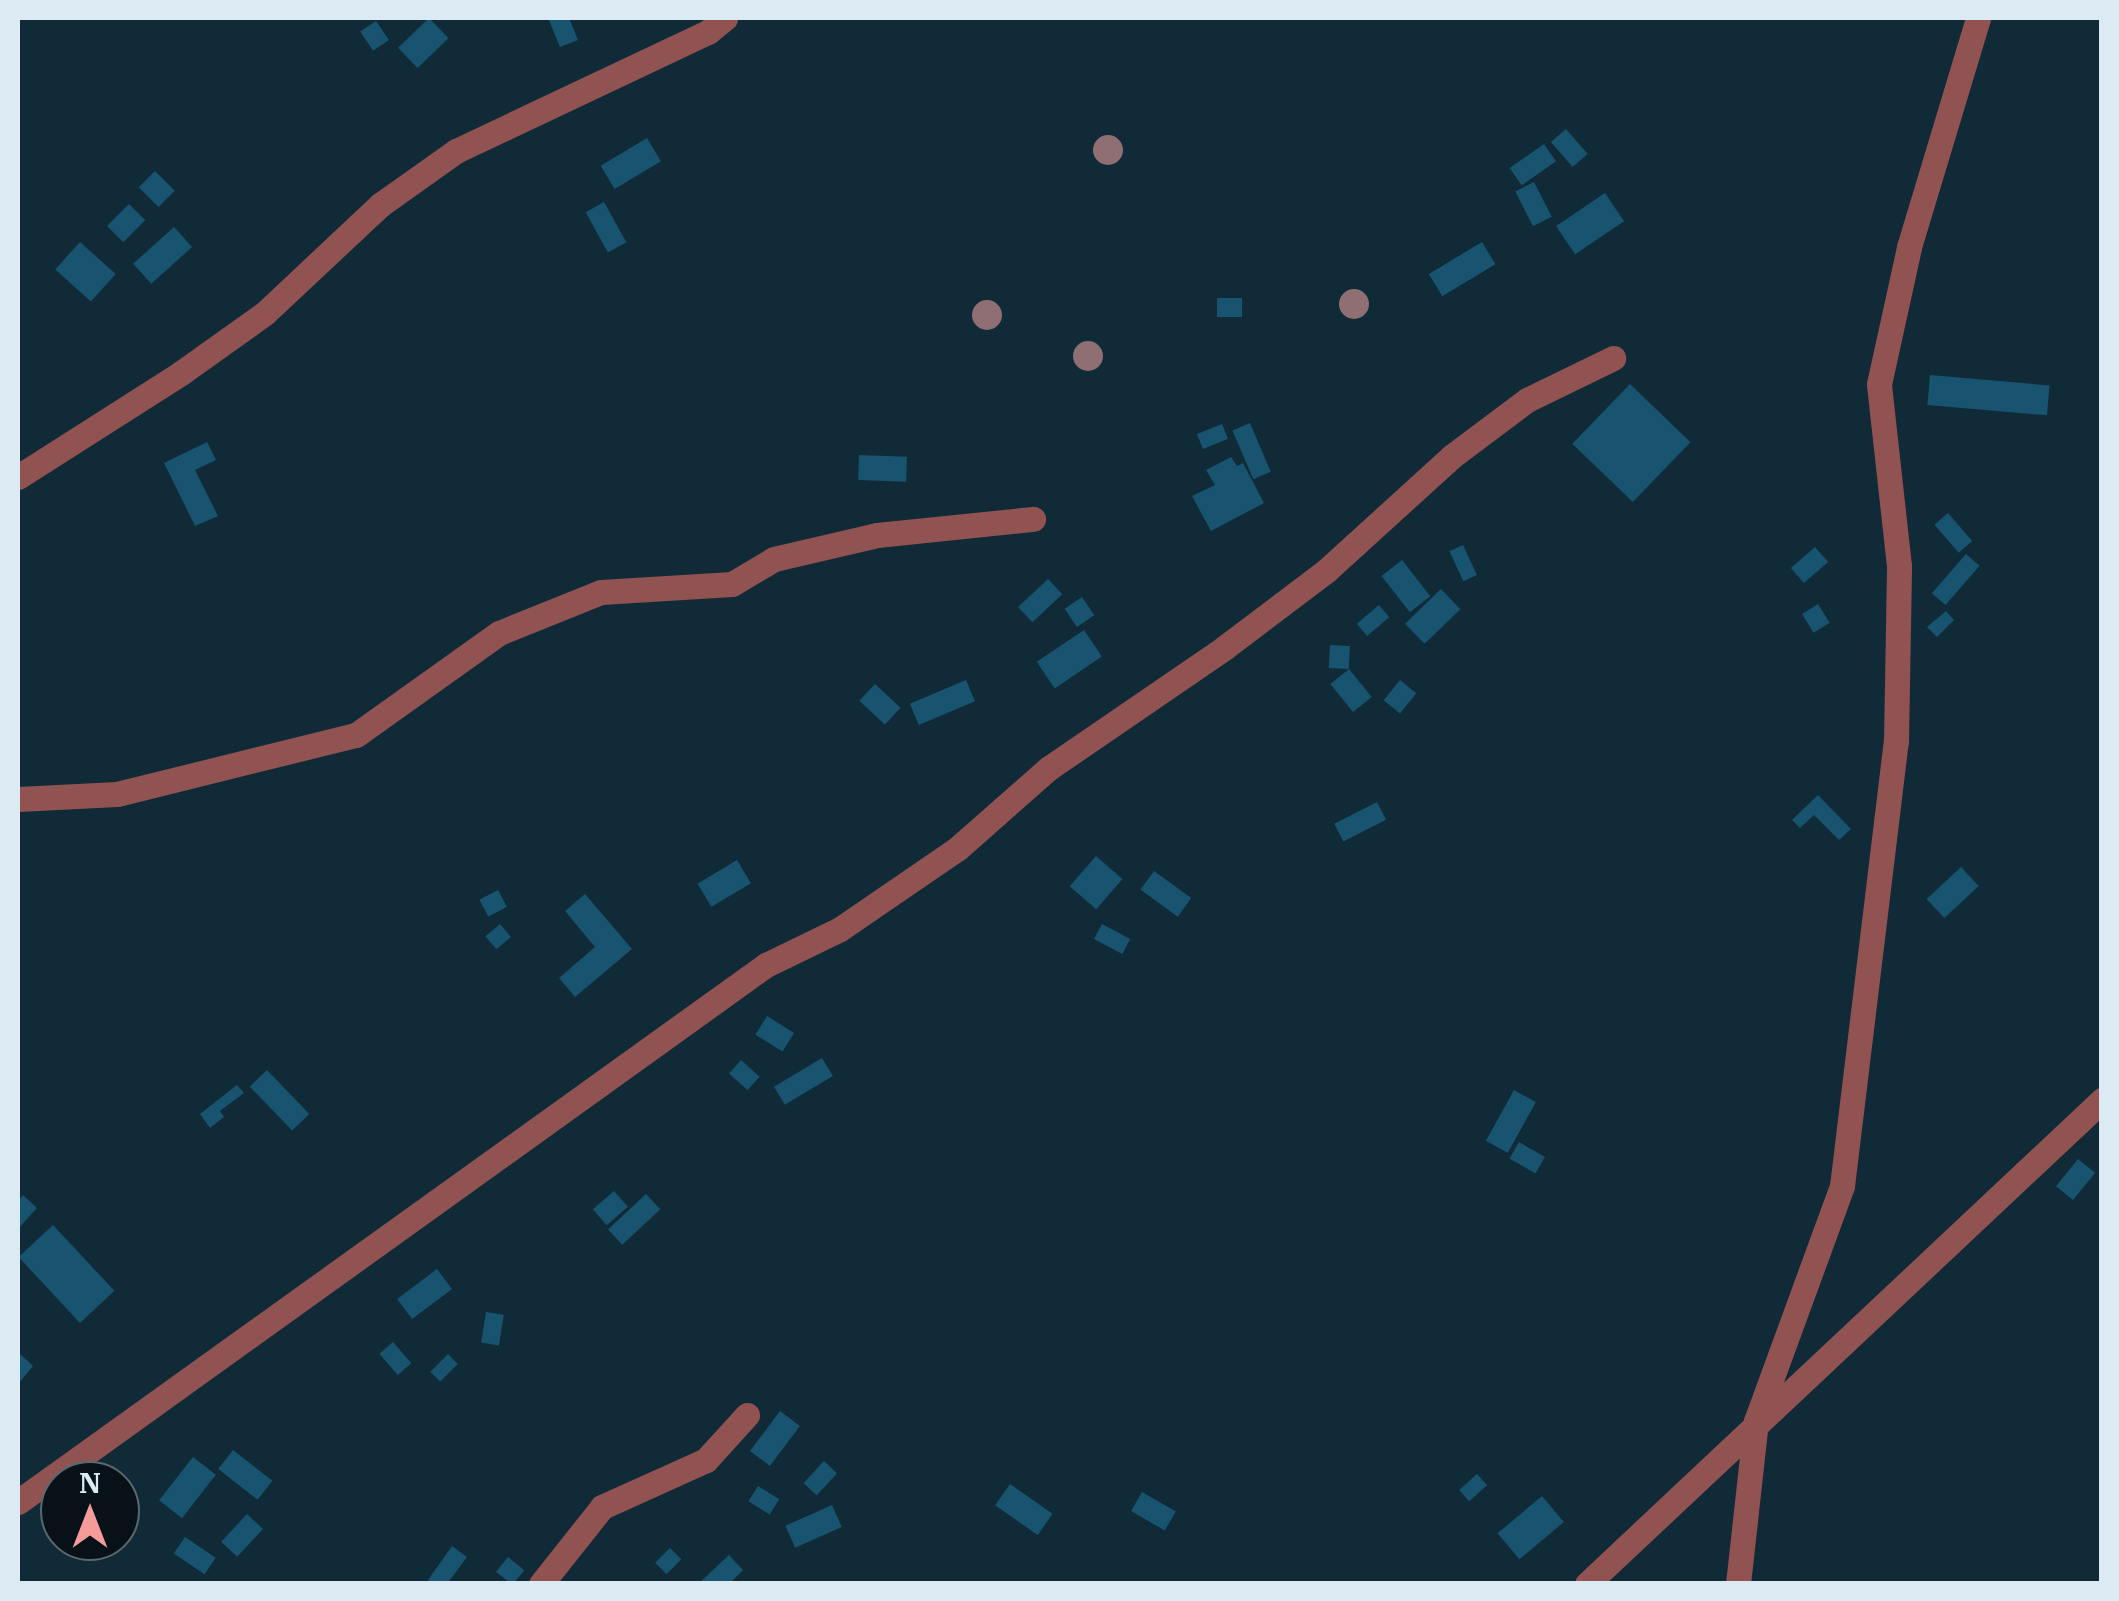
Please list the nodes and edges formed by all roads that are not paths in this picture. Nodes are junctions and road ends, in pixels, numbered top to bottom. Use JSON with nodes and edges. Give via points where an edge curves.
{"nodes":[{"id":1,"x":725,"y":18,"type":"edge"},
{"id":2,"x":1978,"y":18,"type":"edge"},
{"id":3,"x":1613,"y":358,"type":"dead end"},
{"id":4,"x":18,"y":477,"type":"edge"},
{"id":5,"x":1032,"y":518,"type":"dead end"},
{"id":6,"x":18,"y":798,"type":"edge"},
{"id":7,"x":2102,"y":1100,"type":"edge"},
{"id":8,"x":747,"y":1415,"type":"dead end"},
{"id":9,"x":1756,"y":1421,"type":"junction"},
{"id":10,"x":18,"y":1502,"type":"edge"},
{"id":11,"x":541,"y":1584,"type":"edge"},
{"id":12,"x":1587,"y":1584,"type":"edge"},
{"id":13,"x":1738,"y":1584,"type":"edge"}],
"edges":[{"from":1,"to":4,"type":"street","via":[[708,32],[456,151],[380,205],[266,313]]},
{"from":2,"to":9,"type":"street","via":[[1908,247],[1879,384],[1899,566],[1896,741],[1842,1186]]},
{"from":3,"to":10,"type":"street","via":[[1496,422],[1327,570],[1049,768],[957,849],[840,929],[766,965]]},
{"from":5,"to":6,"type":"street","via":[[876,535],[774,559],[732,584],[602,592],[499,633],[356,736],[117,794]]},
{"from":7,"to":9,"type":"street"},
{"from":8,"to":11,"type":"street","via":[[706,1460],[602,1507]]},
{"from":9,"to":12,"type":"street"},
{"from":9,"to":13,"type":"street"}]}
